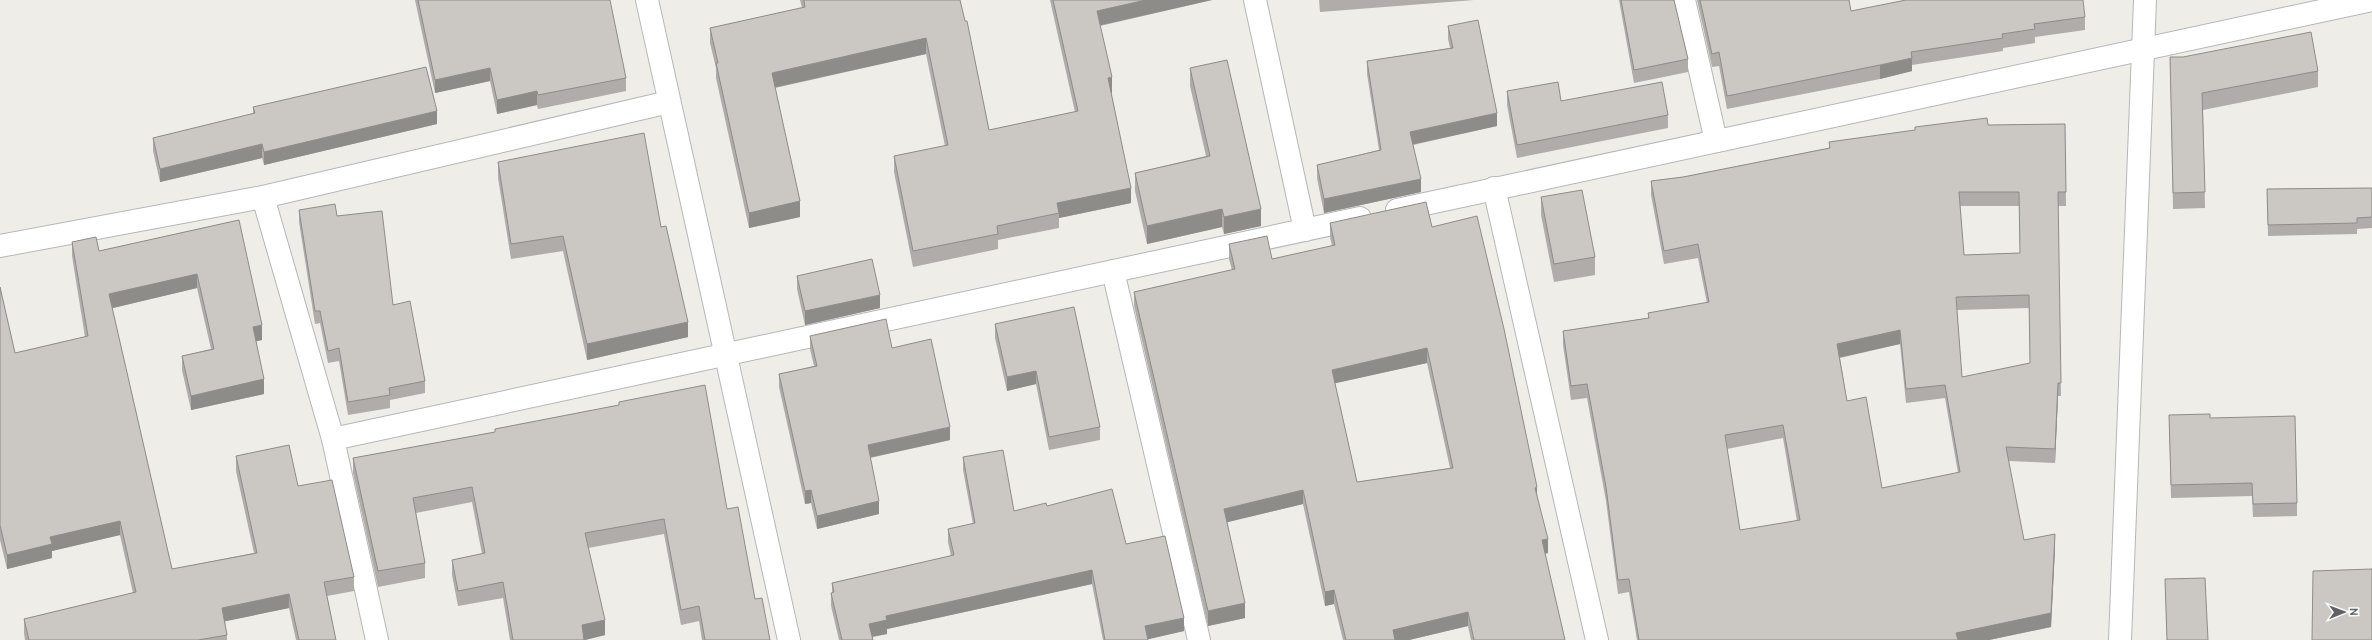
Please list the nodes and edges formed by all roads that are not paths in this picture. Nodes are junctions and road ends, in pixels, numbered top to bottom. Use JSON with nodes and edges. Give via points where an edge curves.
{"nodes":[{"id":1,"x":647,"y":0,"type":"edge"},
{"id":2,"x":1255,"y":0,"type":"edge"},
{"id":3,"x":1684,"y":0,"type":"edge"},
{"id":4,"x":2145,"y":0,"type":"edge"},
{"id":5,"x":2372,"y":0,"type":"edge"},
{"id":6,"x":2144,"y":49,"type":"junction"},
{"id":7,"x":668,"y":102,"type":"junction"},
{"id":8,"x":1716,"y":142,"type":"junction"},
{"id":9,"x":1494,"y":188,"type":"junction"},
{"id":10,"x":263,"y":197,"type":"junction"},
{"id":11,"x":1306,"y":230,"type":"junction"},
{"id":12,"x":0,"y":246,"type":"edge"},
{"id":13,"x":1113,"y":271,"type":"junction"},
{"id":14,"x":725,"y":354,"type":"junction"},
{"id":15,"x":333,"y":439,"type":"junction"},
{"id":16,"x":377,"y":640,"type":"edge"},
{"id":17,"x":789,"y":640,"type":"edge"},
{"id":18,"x":1199,"y":640,"type":"edge"},
{"id":19,"x":1597,"y":640,"type":"edge"},
{"id":20,"x":2120,"y":640,"type":"edge"}],
"edges":[{"from":1,"to":7,"type":"street"},
{"from":2,"to":11,"type":"street"},
{"from":3,"to":8,"type":"street"},
{"from":4,"to":6,"type":"street"},
{"from":5,"to":6,"type":"street"},
{"from":6,"to":8,"type":"street"},
{"from":6,"to":20,"type":"street"},
{"from":7,"to":10,"type":"street"},
{"from":7,"to":14,"type":"street"},
{"from":8,"to":9,"type":"street"},
{"from":9,"to":11,"type":"street"},
{"from":9,"to":19,"type":"street"},
{"from":10,"to":12,"type":"street"},
{"from":10,"to":15,"type":"street"},
{"from":11,"to":13,"type":"street"},
{"from":13,"to":14,"type":"street"},
{"from":13,"to":18,"type":"street"},
{"from":14,"to":15,"type":"street"},
{"from":14,"to":17,"type":"street"},
{"from":15,"to":16,"type":"street"}]}
